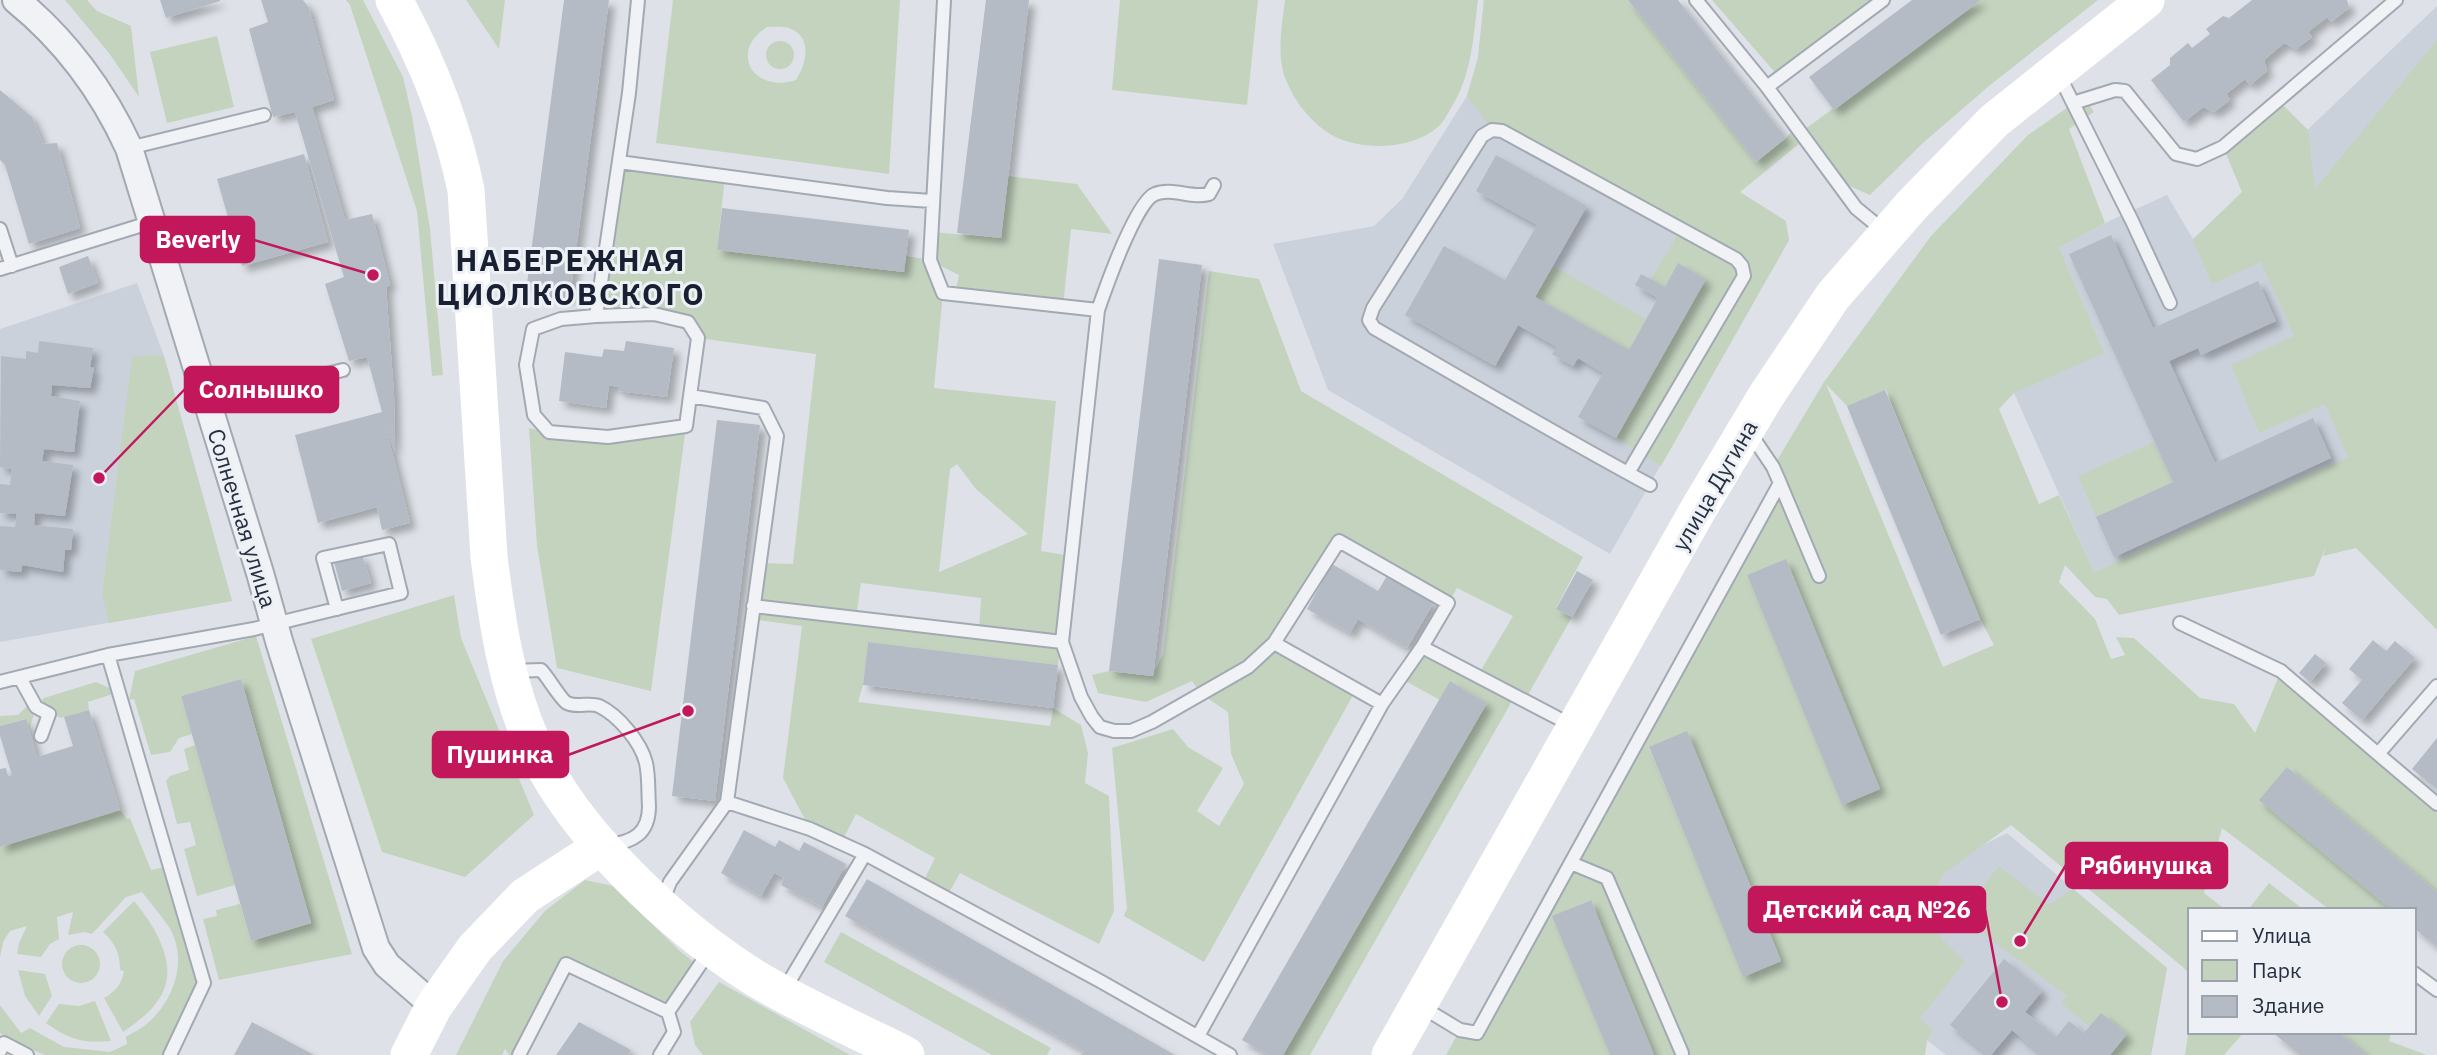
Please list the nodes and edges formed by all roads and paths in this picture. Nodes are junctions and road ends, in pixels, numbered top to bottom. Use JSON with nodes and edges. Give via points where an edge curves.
{"nodes":[{"id":1,"x":16,"y":0,"type":"edge"},
{"id":2,"x":394,"y":0,"type":"edge"},
{"id":3,"x":638,"y":0,"type":"edge"},
{"id":4,"x":944,"y":0,"type":"edge"},
{"id":5,"x":1696,"y":0,"type":"edge"},
{"id":6,"x":1883,"y":0,"type":"edge"},
{"id":7,"x":2146,"y":0,"type":"edge"},
{"id":8,"x":2396,"y":0,"type":"edge"},
{"id":9,"x":2056,"y":70,"type":"junction"},
{"id":10,"x":1767,"y":87,"type":"junction"},
{"id":11,"x":2073,"y":103,"type":"junction"},
{"id":12,"x":264,"y":115,"type":"dead end"},
{"id":13,"x":129,"y":148,"type":"junction"},
{"id":14,"x":619,"y":162,"type":"junction"},
{"id":15,"x":1214,"y":185,"type":"dead end"},
{"id":16,"x":932,"y":201,"type":"junction"},
{"id":17,"x":153,"y":222,"type":"junction"},
{"id":18,"x":0,"y":229,"type":"edge"},
{"id":19,"x":1887,"y":234,"type":"junction"},
{"id":20,"x":6,"y":268,"type":"edge"},
{"id":21,"x":2170,"y":303,"type":"dead end"},
{"id":22,"x":1098,"y":310,"type":"junction"},
{"id":23,"x":596,"y":316,"type":"junction"},
{"id":24,"x":343,"y":370,"type":"dead end"},
{"id":25,"x":690,"y":396,"type":"junction"},
{"id":26,"x":209,"y":403,"type":"junction"},
{"id":27,"x":1747,"y":428,"type":"junction"},
{"id":28,"x":1628,"y":473,"type":"junction"},
{"id":29,"x":1780,"y":483,"type":"junction"},
{"id":30,"x":1650,"y":485,"type":"dead end"},
{"id":31,"x":1819,"y":576,"type":"dead end"},
{"id":32,"x":753,"y":606,"type":"junction"},
{"id":33,"x":337,"y":609,"type":"junction"},
{"id":34,"x":2180,"y":623,"type":"dead end"},
{"id":35,"x":274,"y":624,"type":"junction"},
{"id":36,"x":1062,"y":642,"type":"junction"},
{"id":37,"x":1274,"y":643,"type":"junction"},
{"id":38,"x":1422,"y":647,"type":"junction"},
{"id":39,"x":108,"y":655,"type":"junction"},
{"id":40,"x":508,"y":671,"type":"junction"},
{"id":41,"x":20,"y":678,"type":"junction"},
{"id":42,"x":0,"y":682,"type":"edge"},
{"id":43,"x":2437,"y":686,"type":"edge"},
{"id":44,"x":1382,"y":704,"type":"junction"},
{"id":45,"x":1576,"y":729,"type":"junction"},
{"id":46,"x":41,"y":736,"type":"dead end"},
{"id":47,"x":2378,"y":754,"type":"junction"},
{"id":48,"x":727,"y":802,"type":"junction"},
{"id":49,"x":2437,"y":804,"type":"edge"},
{"id":50,"x":602,"y":846,"type":"junction"},
{"id":51,"x":865,"y":854,"type":"junction"},
{"id":52,"x":1571,"y":863,"type":"junction"},
{"id":53,"x":660,"y":907,"type":"junction"},
{"id":54,"x":712,"y":947,"type":"junction"},
{"id":55,"x":2416,"y":974,"type":"edge"},
{"id":56,"x":2437,"y":990,"type":"edge"},
{"id":57,"x":782,"y":993,"type":"junction"},
{"id":58,"x":1419,"y":1004,"type":"junction"},
{"id":59,"x":434,"y":1006,"type":"junction"},
{"id":60,"x":668,"y":1012,"type":"junction"},
{"id":61,"x":1198,"y":1035,"type":"junction"},
{"id":62,"x":1,"y":1045,"type":"edge"},
{"id":63,"x":1682,"y":1053,"type":"dead end"},
{"id":64,"x":27,"y":1055,"type":"edge"},
{"id":65,"x":170,"y":1055,"type":"edge"},
{"id":66,"x":410,"y":1055,"type":"edge"},
{"id":67,"x":519,"y":1055,"type":"edge"},
{"id":68,"x":660,"y":1055,"type":"edge"},
{"id":69,"x":906,"y":1055,"type":"edge"},
{"id":70,"x":1230,"y":1055,"type":"edge"},
{"id":71,"x":1390,"y":1055,"type":"edge"}],
"edges":[{"from":1,"to":13,"type":"street","name":"Солнечная улица","via":[[83,69]]},
{"from":2,"to":40,"type":"main road","via":[[440,98],[466,190],[489,557]]},
{"from":3,"to":14,"type":"lane"},
{"from":4,"to":16,"type":"lane"},
{"from":5,"to":10,"type":"lane"},
{"from":6,"to":10,"type":"lane"},
{"from":7,"to":9,"type":"main road","name":"улица Дугина"},
{"from":8,"to":11,"type":"lane","via":[[2223,147],[2197,159],[2176,154],[2125,91]]},
{"from":9,"to":11,"type":"lane"},
{"from":9,"to":19,"type":"main road","name":"улица Дугина","via":[[1994,121]]},
{"from":10,"to":19,"type":"lane","via":[[1856,208]]},
{"from":11,"to":21,"type":"lane"},
{"from":12,"to":13,"type":"lane"},
{"from":13,"to":17,"type":"street","name":"Солнечная улица"},
{"from":14,"to":16,"type":"lane"},
{"from":14,"to":23,"type":"lane"},
{"from":15,"to":22,"type":"lane","via":[[1209,194],[1199,197],[1162,192],[1144,202]]},
{"from":16,"to":22,"type":"lane","via":[[930,260],[943,293]]},
{"from":17,"to":20,"type":"lane"},
{"from":17,"to":26,"type":"street","name":"Солнечная улица"},
{"from":18,"to":20,"type":"lane"},
{"from":19,"to":27,"type":"main road","name":"улица Дугина","via":[[1833,296]]},
{"from":22,"to":36,"type":"lane"},
{"from":23,"to":25,"type":"lane","via":[[654,314],[688,322],[698,338]]},
{"from":23,"to":25,"type":"lane","via":[[561,319],[533,329],[526,365],[534,415],[549,432],[608,437],[686,426]]},
{"from":24,"to":26,"type":"lane"},
{"from":25,"to":32,"type":"lane","via":[[764,408],[777,436]]},
{"from":26,"to":35,"type":"street","name":"Солнечная улица"},
{"from":27,"to":29,"type":"lane"},
{"from":27,"to":45,"type":"main road","name":"улица Дугина"},
{"from":28,"to":28,"type":"lane","via":[[1374,328],[1369,320],[1482,136],[1492,130],[1502,131],[1735,258],[1742,266],[1744,276]]},
{"from":28,"to":30,"type":"lane"},
{"from":29,"to":31,"type":"lane"},
{"from":29,"to":52,"type":"lane"},
{"from":32,"to":36,"type":"lane"},
{"from":32,"to":48,"type":"lane"},
{"from":33,"to":33,"type":"lane","via":[[401,593],[389,544],[323,558]]},
{"from":33,"to":35,"type":"lane"},
{"from":34,"to":47,"type":"lane","via":[[2281,671]]},
{"from":35,"to":39,"type":"lane"},
{"from":35,"to":59,"type":"street","name":"Солнечная улица","via":[[376,948],[387,965]]},
{"from":36,"to":37,"type":"lane","via":[[1091,717],[1100,727],[1114,731],[1131,731],[1152,722],[1248,667]]},
{"from":37,"to":38,"type":"lane","via":[[1339,541],[1448,603]]},
{"from":37,"to":44,"type":"lane"},
{"from":38,"to":44,"type":"lane"},
{"from":38,"to":45,"type":"lane"},
{"from":39,"to":41,"type":"lane"},
{"from":39,"to":65,"type":"lane","via":[[204,983]]},
{"from":40,"to":50,"type":"main road","via":[[531,741],[548,774]]},
{"from":40,"to":50,"type":"lane","via":[[541,670],[565,701],[598,706],[621,723],[639,747],[646,763],[647,821],[629,842]]},
{"from":41,"to":42,"type":"lane"},
{"from":41,"to":46,"type":"lane","via":[[36,706],[49,714]]},
{"from":43,"to":47,"type":"lane"},
{"from":44,"to":61,"type":"lane"},
{"from":45,"to":58,"type":"main road","name":"улица Дугина"},
{"from":47,"to":49,"type":"lane"},
{"from":48,"to":51,"type":"lane","via":[[810,829]]},
{"from":48,"to":53,"type":"lane","via":[[670,882]]},
{"from":50,"to":53,"type":"main road"},
{"from":50,"to":59,"type":"main road","via":[[524,896],[475,948]]},
{"from":51,"to":57,"type":"lane"},
{"from":51,"to":61,"type":"lane"},
{"from":52,"to":58,"type":"lane","via":[[1477,1033],[1460,1030]]},
{"from":52,"to":63,"type":"lane","via":[[1607,878]]},
{"from":53,"to":54,"type":"main road"},
{"from":54,"to":57,"type":"main road"},
{"from":54,"to":60,"type":"lane"},
{"from":55,"to":56,"type":"lane"},
{"from":57,"to":69,"type":"main road"},
{"from":58,"to":71,"type":"main road","name":"улица Дугина"},
{"from":59,"to":66,"type":"main road"},
{"from":60,"to":67,"type":"lane","via":[[566,964]]},
{"from":60,"to":68,"type":"lane","via":[[674,1032]]},
{"from":61,"to":70,"type":"lane"},
{"from":62,"to":64,"type":"lane"}]}
